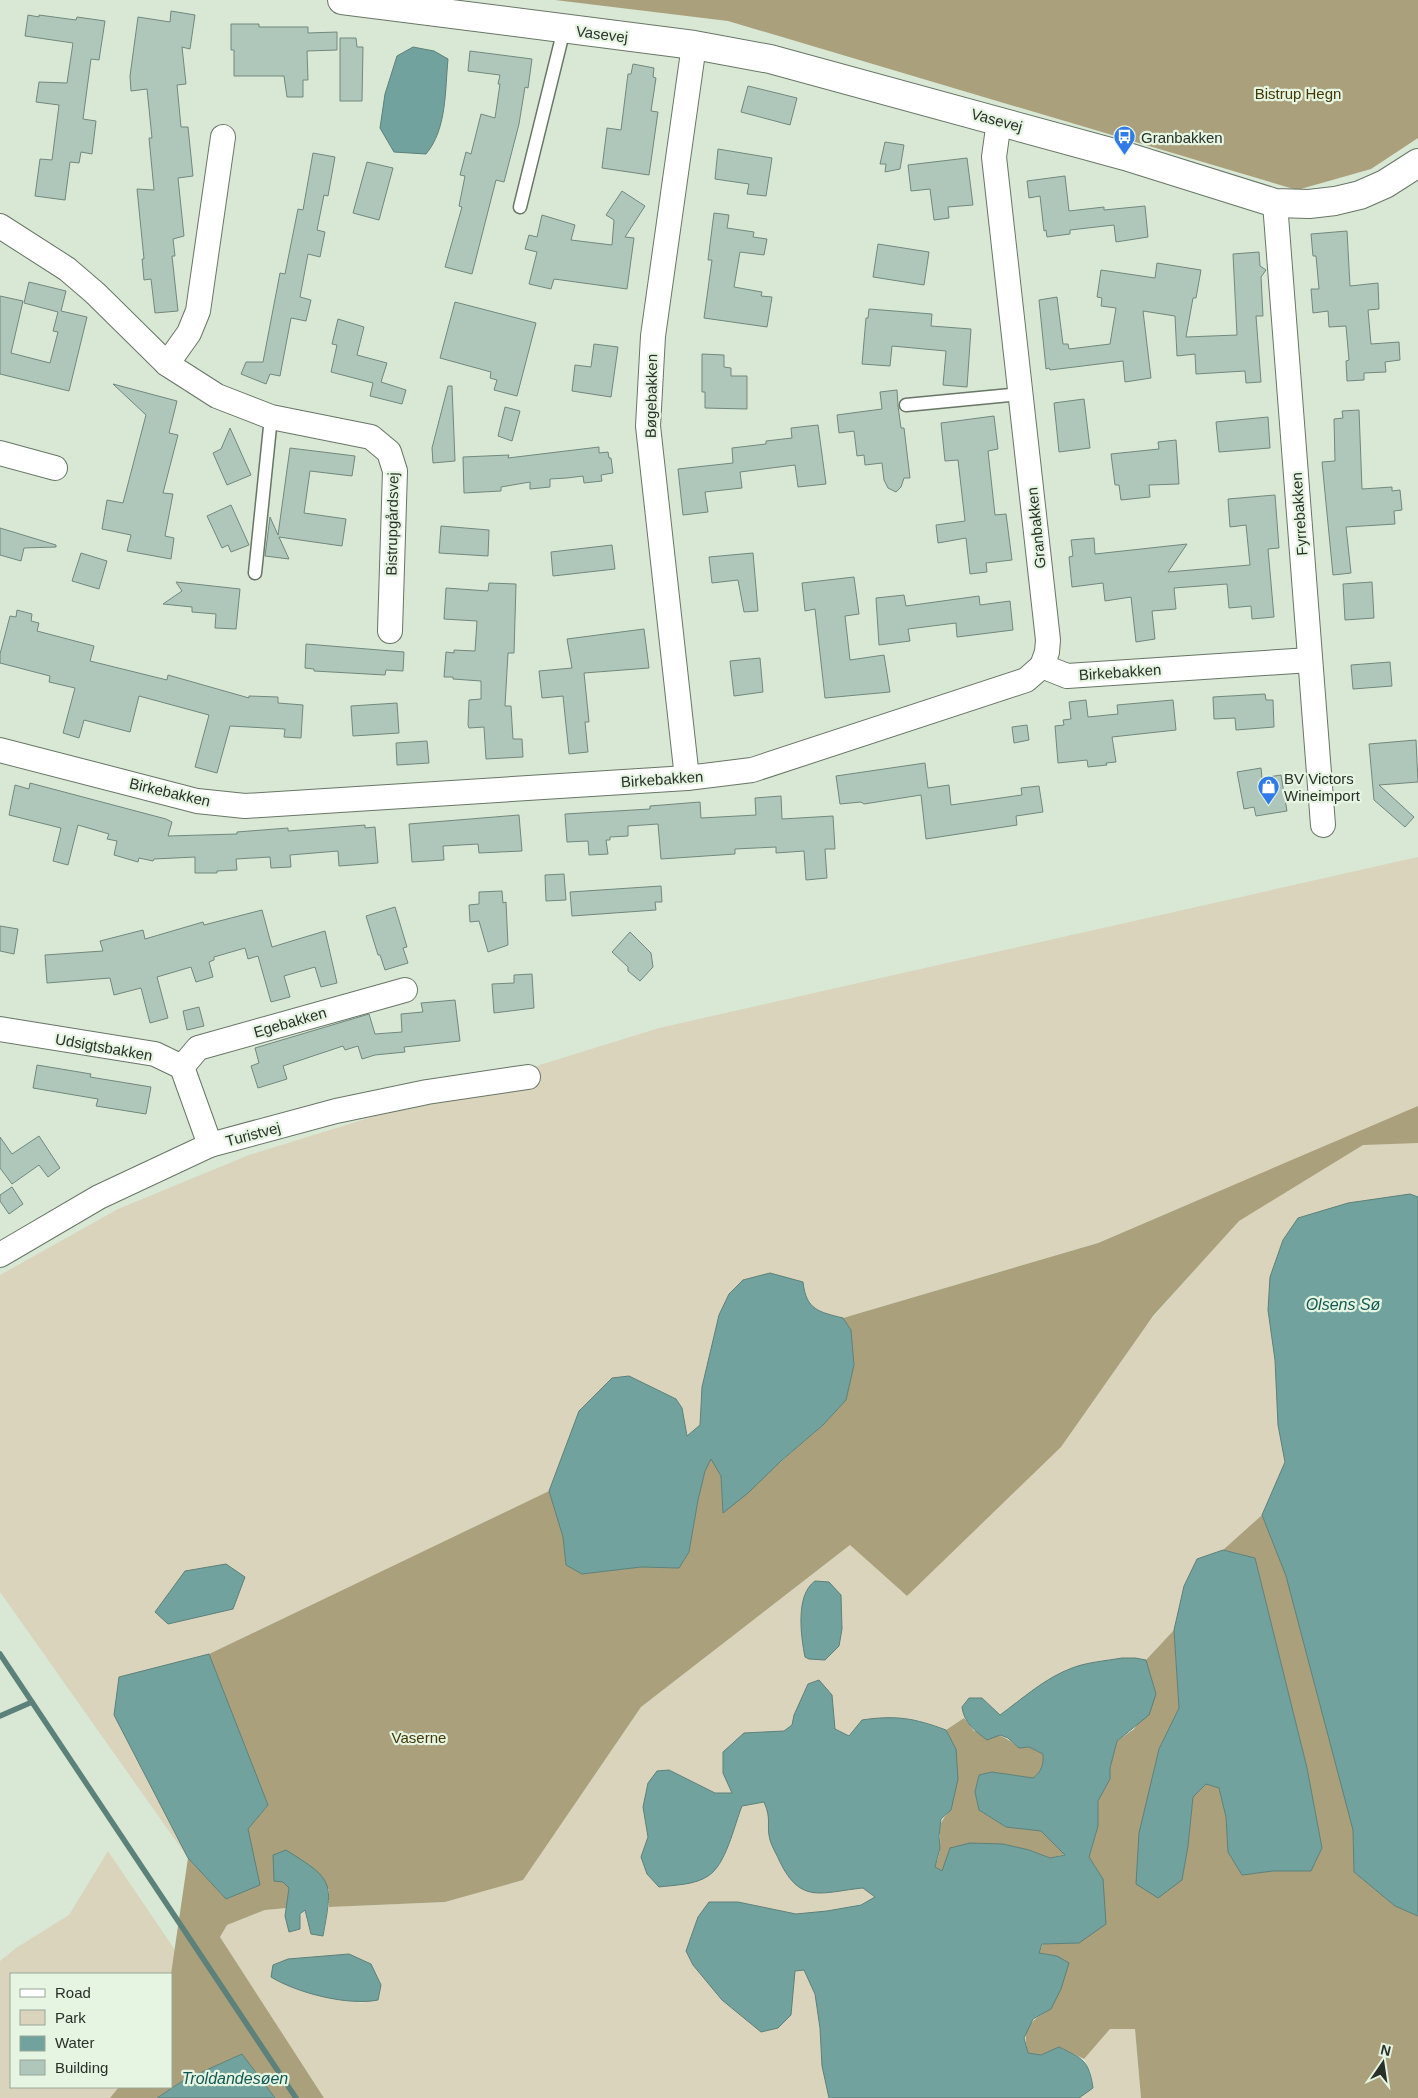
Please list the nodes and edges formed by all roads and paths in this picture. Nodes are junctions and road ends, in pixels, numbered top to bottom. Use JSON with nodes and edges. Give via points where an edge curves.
{"nodes":[{"id":1,"x":342,"y":0,"type":"edge"},
{"id":2,"x":564,"y":29,"type":"junction"},
{"id":3,"x":694,"y":45,"type":"junction"},
{"id":4,"x":1000,"y":121,"type":"junction"},
{"id":5,"x":223,"y":137,"type":"dead end"},
{"id":6,"x":1418,"y":163,"type":"edge"},
{"id":7,"x":1276,"y":203,"type":"junction"},
{"id":8,"x":520,"y":207,"type":"dead end"},
{"id":9,"x":0,"y":226,"type":"edge"},
{"id":10,"x":167,"y":364,"type":"junction"},
{"id":11,"x":1020,"y":394,"type":"junction"},
{"id":12,"x":906,"y":405,"type":"dead end"},
{"id":13,"x":271,"y":417,"type":"junction"},
{"id":14,"x":0,"y":453,"type":"edge"},
{"id":15,"x":55,"y":468,"type":"dead end"},
{"id":16,"x":254,"y":573,"type":"dead end"},
{"id":17,"x":390,"y":631,"type":"dead end"},
{"id":18,"x":1310,"y":660,"type":"junction"},
{"id":19,"x":1042,"y":666,"type":"junction"},
{"id":20,"x":0,"y":750,"type":"edge"},
{"id":21,"x":688,"y":778,"type":"junction"},
{"id":22,"x":1323,"y":825,"type":"dead end"},
{"id":23,"x":405,"y":990,"type":"dead end"},
{"id":24,"x":0,"y":1029,"type":"edge"},
{"id":25,"x":182,"y":1067,"type":"junction"},
{"id":26,"x":528,"y":1077,"type":"dead end"},
{"id":27,"x":210,"y":1145,"type":"junction"},
{"id":28,"x":0,"y":1255,"type":"edge"}],
"edges":[{"from":1,"to":2,"type":"street","name":"Vasevej"},
{"from":2,"to":3,"type":"street","name":"Vasevej"},
{"from":2,"to":8,"type":"lane","name":"Vasevej"},
{"from":3,"to":4,"type":"street","name":"Vasevej","via":[[770,59]]},
{"from":3,"to":21,"type":"street","name":"Bøgebakken","via":[[653,336],[648,426]]},
{"from":4,"to":7,"type":"street","name":"Vasevej"},
{"from":4,"to":11,"type":"street","name":"Granbakken","via":[[994,157]]},
{"from":5,"to":10,"type":"street","via":[[198,311],[189,332]]},
{"from":6,"to":7,"type":"street","name":"Vasevej","via":[[1360,195],[1309,204]]},
{"from":7,"to":18,"type":"street","name":"Fyrrebakken"},
{"from":9,"to":10,"type":"street","name":"Bistrupgårdsvej","via":[[74,275]]},
{"from":10,"to":13,"type":"street","name":"Bistrupgårdsvej","via":[[217,396]]},
{"from":11,"to":12,"type":"lane"},
{"from":11,"to":19,"type":"street","name":"Granbakken","via":[[1048,640]]},
{"from":13,"to":16,"type":"lane"},
{"from":13,"to":17,"type":"street","name":"Bistrupgårdsvej","via":[[371,438],[389,452],[395,471]]},
{"from":14,"to":15,"type":"street"},
{"from":18,"to":19,"type":"street","name":"Birkebakken","via":[[1067,676]]},
{"from":18,"to":22,"type":"street","name":"Fyrrebakken"},
{"from":19,"to":21,"type":"street","name":"Birkebakken","via":[[1026,680],[752,770]]},
{"from":20,"to":21,"type":"street","name":"Birkebakken","via":[[197,801],[245,806]]},
{"from":23,"to":25,"type":"street","name":"Egebakken","via":[[198,1048]]},
{"from":24,"to":25,"type":"street","name":"Udsigtsbakken","via":[[155,1054]]},
{"from":25,"to":27,"type":"street"},
{"from":26,"to":27,"type":"street","name":"Turistvej","via":[[428,1092],[336,1111]]},
{"from":27,"to":28,"type":"street","name":"Turistvej","via":[[99,1197]]}]}
